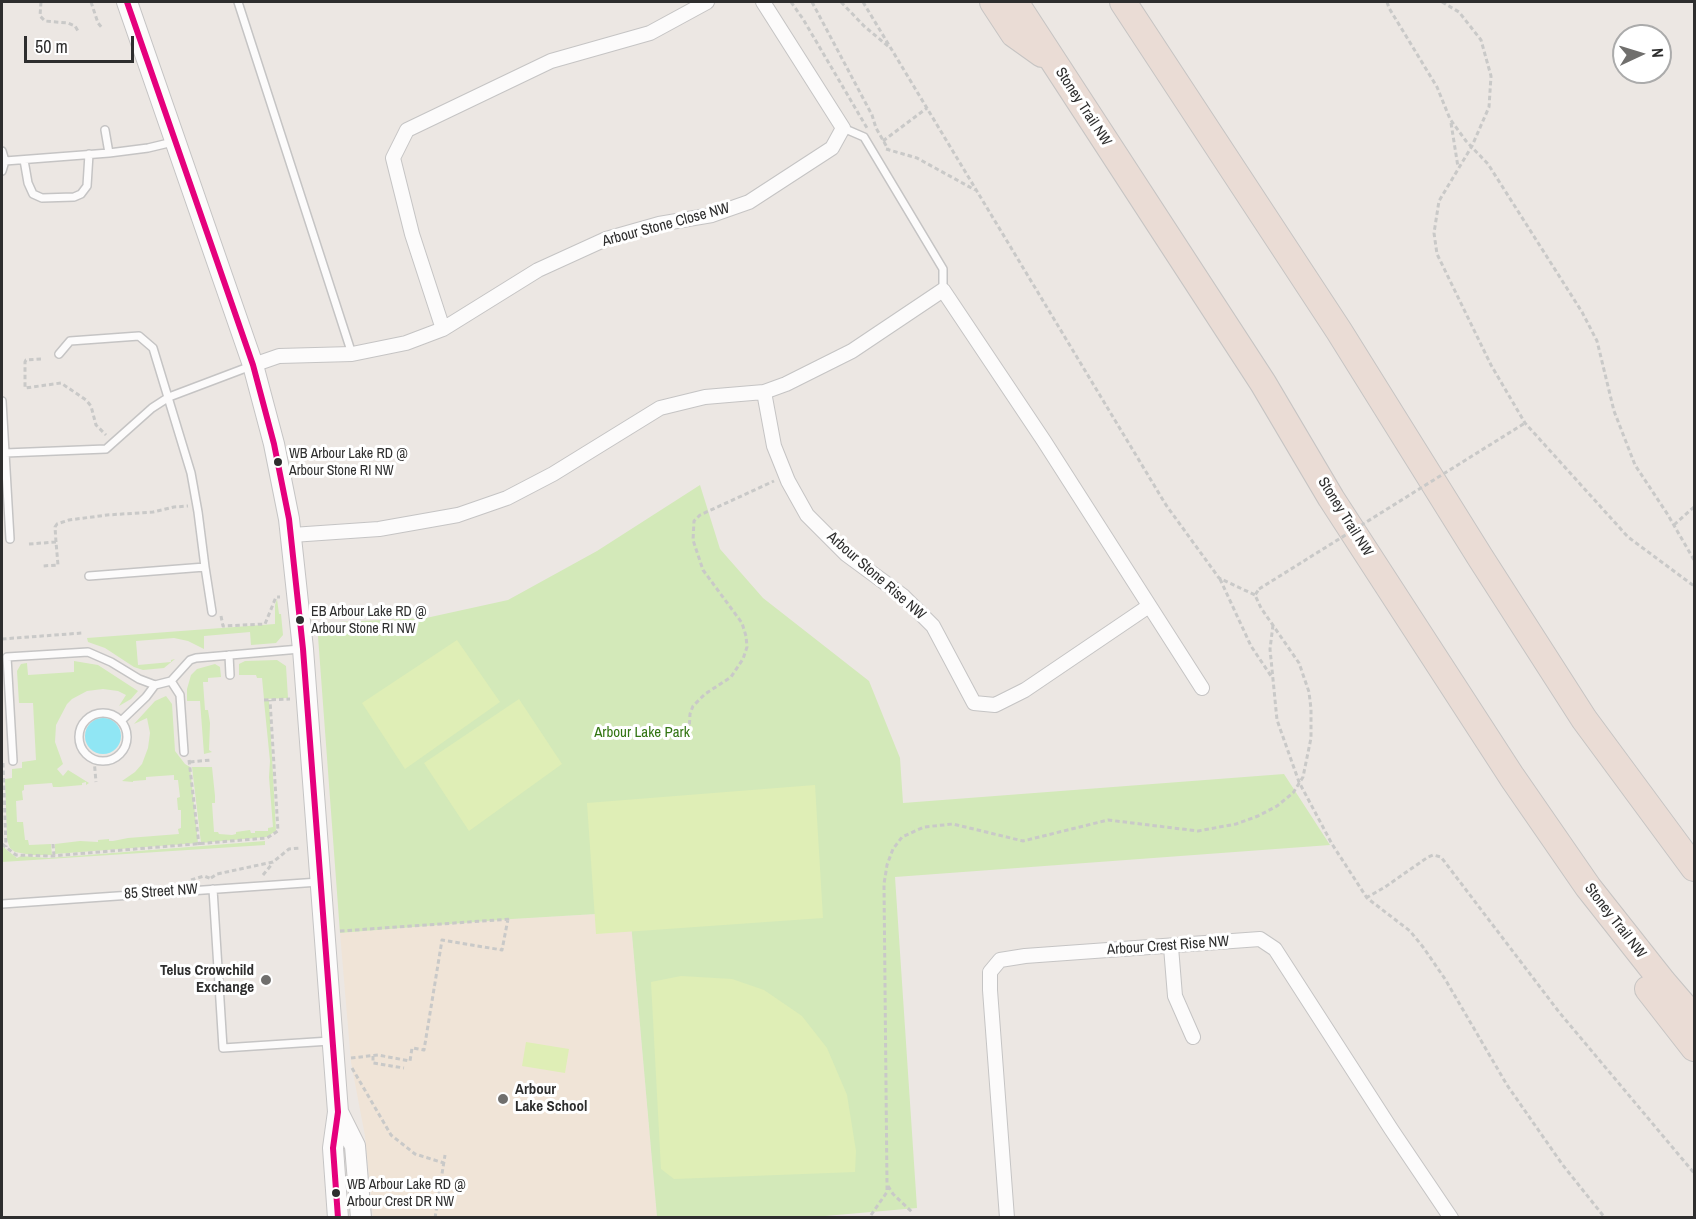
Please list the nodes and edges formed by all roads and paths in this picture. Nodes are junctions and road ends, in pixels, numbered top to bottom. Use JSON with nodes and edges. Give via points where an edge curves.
{"nodes":[{"id":1,"x":41,"y":2,"type":"edge"},
{"id":2,"x":92,"y":2,"type":"edge"},
{"id":3,"x":127,"y":2,"type":"edge"},
{"id":4,"x":238,"y":2,"type":"edge"},
{"id":5,"x":707,"y":2,"type":"edge"},
{"id":6,"x":763,"y":2,"type":"edge"},
{"id":7,"x":791,"y":2,"type":"edge"},
{"id":8,"x":812,"y":2,"type":"edge"},
{"id":9,"x":841,"y":2,"type":"edge"},
{"id":10,"x":863,"y":2,"type":"edge"},
{"id":11,"x":993,"y":2,"type":"edge"},
{"id":12,"x":1015,"y":2,"type":"edge"},
{"id":13,"x":1123,"y":2,"type":"edge"},
{"id":14,"x":1132,"y":2,"type":"edge"},
{"id":15,"x":1385,"y":2,"type":"edge"},
{"id":16,"x":1442,"y":2,"type":"edge"},
{"id":17,"x":103,"y":29,"type":"dead end"},
{"id":18,"x":78,"y":31,"type":"dead end"},
{"id":19,"x":1147,"y":39,"type":"junction"},
{"id":20,"x":892,"y":49,"type":"junction"},
{"id":21,"x":1054,"y":63,"type":"junction"},
{"id":22,"x":927,"y":108,"type":"junction"},
{"id":23,"x":1450,"y":120,"type":"junction"},
{"id":24,"x":843,"y":128,"type":"junction"},
{"id":25,"x":105,"y":130,"type":"dead end"},
{"id":26,"x":884,"y":141,"type":"junction"},
{"id":27,"x":175,"y":142,"type":"junction"},
{"id":28,"x":1472,"y":146,"type":"junction"},
{"id":29,"x":875,"y":147,"type":"junction"},
{"id":30,"x":888,"y":149,"type":"junction"},
{"id":31,"x":2,"y":150,"type":"edge"},
{"id":32,"x":110,"y":153,"type":"junction"},
{"id":33,"x":89,"y":154,"type":"junction"},
{"id":34,"x":24,"y":160,"type":"junction"},
{"id":35,"x":5,"y":161,"type":"junction"},
{"id":36,"x":1459,"y":169,"type":"junction"},
{"id":37,"x":2,"y":171,"type":"edge"},
{"id":38,"x":976,"y":191,"type":"junction"},
{"id":39,"x":943,"y":290,"type":"junction"},
{"id":40,"x":443,"y":329,"type":"junction"},
{"id":41,"x":59,"y":354,"type":"dead end"},
{"id":42,"x":352,"y":354,"type":"junction"},
{"id":43,"x":41,"y":359,"type":"dead end"},
{"id":44,"x":252,"y":365,"type":"junction"},
{"id":45,"x":764,"y":392,"type":"junction"},
{"id":46,"x":169,"y":397,"type":"junction"},
{"id":47,"x":2,"y":401,"type":"edge"},
{"id":48,"x":1525,"y":423,"type":"junction"},
{"id":49,"x":101,"y":428,"type":"dead end"},
{"id":50,"x":5,"y":453,"type":"junction"},
{"id":51,"x":3,"y":463,"type":"edge"},
{"id":52,"x":776,"y":481,"type":"dead end"},
{"id":53,"x":196,"y":505,"type":"junction"},
{"id":54,"x":1695,"y":507,"type":"edge"},
{"id":55,"x":1674,"y":525,"type":"junction"},
{"id":56,"x":292,"y":535,"type":"junction"},
{"id":57,"x":10,"y":539,"type":"dead end"},
{"id":58,"x":56,"y":542,"type":"junction"},
{"id":59,"x":29,"y":544,"type":"dead end"},
{"id":60,"x":1695,"y":560,"type":"edge"},
{"id":61,"x":42,"y":566,"type":"dead end"},
{"id":62,"x":204,"y":567,"type":"junction"},
{"id":63,"x":90,"y":576,"type":"dead end"},
{"id":64,"x":1219,"y":578,"type":"junction"},
{"id":65,"x":1695,"y":586,"type":"edge"},
{"id":66,"x":1255,"y":595,"type":"junction"},
{"id":67,"x":282,"y":597,"type":"dead end"},
{"id":68,"x":1149,"y":606,"type":"junction"},
{"id":69,"x":212,"y":612,"type":"dead end"},
{"id":70,"x":222,"y":617,"type":"dead end"},
{"id":71,"x":1274,"y":625,"type":"junction"},
{"id":72,"x":82,"y":633,"type":"dead end"},
{"id":73,"x":2,"y":639,"type":"edge"},
{"id":74,"x":303,"y":649,"type":"junction"},
{"id":75,"x":229,"y":655,"type":"junction"},
{"id":76,"x":4,"y":657,"type":"edge"},
{"id":77,"x":230,"y":675,"type":"dead end"},
{"id":78,"x":1272,"y":678,"type":"junction"},
{"id":79,"x":171,"y":681,"type":"junction"},
{"id":80,"x":155,"y":685,"type":"junction"},
{"id":81,"x":1202,"y":688,"type":"dead end"},
{"id":82,"x":290,"y":699,"type":"dead end"},
{"id":83,"x":264,"y":700,"type":"dead end"},
{"id":84,"x":270,"y":700,"type":"junction"},
{"id":85,"x":121,"y":721,"type":"junction"},
{"id":86,"x":689,"y":732,"type":"dead end"},
{"id":87,"x":184,"y":753,"type":"dead end"},
{"id":88,"x":3,"y":757,"type":"edge"},
{"id":89,"x":94,"y":759,"type":"junction"},
{"id":90,"x":211,"y":760,"type":"dead end"},
{"id":91,"x":13,"y":761,"type":"dead end"},
{"id":92,"x":96,"y":782,"type":"dead end"},
{"id":93,"x":1299,"y":782,"type":"junction"},
{"id":94,"x":2,"y":844,"type":"edge"},
{"id":95,"x":53,"y":844,"type":"dead end"},
{"id":96,"x":199,"y":845,"type":"junction"},
{"id":97,"x":6,"y":848,"type":"junction"},
{"id":98,"x":301,"y":848,"type":"dead end"},
{"id":99,"x":54,"y":856,"type":"junction"},
{"id":100,"x":273,"y":862,"type":"junction"},
{"id":101,"x":1695,"y":868,"type":"edge"},
{"id":102,"x":211,"y":878,"type":"dead end"},
{"id":103,"x":257,"y":880,"type":"dead end"},
{"id":104,"x":320,"y":882,"type":"junction"},
{"id":105,"x":1588,"y":887,"type":"junction"},
{"id":106,"x":213,"y":889,"type":"junction"},
{"id":107,"x":1366,"y":898,"type":"junction"},
{"id":108,"x":2,"y":904,"type":"edge"},
{"id":109,"x":338,"y":931,"type":"dead end"},
{"id":110,"x":1171,"y":947,"type":"junction"},
{"id":111,"x":1695,"y":1018,"type":"edge"},
{"id":112,"x":1193,"y":1038,"type":"dead end"},
{"id":113,"x":332,"y":1041,"type":"junction"},
{"id":114,"x":1695,"y":1048,"type":"edge"},
{"id":115,"x":373,"y":1056,"type":"junction"},
{"id":116,"x":349,"y":1059,"type":"dead end"},
{"id":117,"x":350,"y":1064,"type":"dead end"},
{"id":118,"x":404,"y":1068,"type":"dead end"},
{"id":119,"x":338,"y":1112,"type":"junction"},
{"id":120,"x":445,"y":1155,"type":"dead end"},
{"id":121,"x":444,"y":1163,"type":"junction"},
{"id":122,"x":1695,"y":1173,"type":"edge"},
{"id":123,"x":887,"y":1186,"type":"junction"},
{"id":124,"x":913,"y":1213,"type":"dead end"},
{"id":125,"x":871,"y":1215,"type":"dead end"},
{"id":126,"x":338,"y":1218,"type":"edge"},
{"id":127,"x":361,"y":1218,"type":"edge"},
{"id":128,"x":435,"y":1218,"type":"edge"},
{"id":129,"x":1007,"y":1218,"type":"edge"},
{"id":130,"x":1451,"y":1218,"type":"edge"},
{"id":131,"x":1605,"y":1218,"type":"edge"}],
"edges":[{"from":1,"to":18,"type":"path","via":[[40,16],[45,21],[68,23]]},
{"from":2,"to":17,"type":"path"},
{"from":3,"to":27,"type":"street"},
{"from":4,"to":42,"type":"lane"},
{"from":5,"to":40,"type":"street","via":[[650,33],[551,61],[407,130],[393,158],[412,234]]},
{"from":6,"to":24,"type":"street"},
{"from":7,"to":29,"type":"path"},
{"from":8,"to":26,"type":"path"},
{"from":9,"to":20,"type":"path"},
{"from":10,"to":20,"type":"path"},
{"from":11,"to":21,"type":"highway","via":[[1014,34]]},
{"from":12,"to":21,"type":"highway","name":"Stoney Trail NW"},
{"from":13,"to":19,"type":"highway"},
{"from":14,"to":19,"type":"highway"},
{"from":15,"to":23,"type":"path","via":[[1437,87]]},
{"from":16,"to":28,"type":"path","via":[[1459,12],[1481,40],[1491,76],[1489,107]]},
{"from":19,"to":101,"type":"highway","via":[[1339,331],[1584,719]]},
{"from":20,"to":22,"type":"path"},
{"from":21,"to":105,"type":"highway","name":"Stoney Trail NW","via":[[1263,383],[1331,498],[1493,748]]},
{"from":22,"to":26,"type":"path"},
{"from":22,"to":38,"type":"path"},
{"from":23,"to":28,"type":"path"},
{"from":23,"to":36,"type":"path"},
{"from":24,"to":29,"type":"lane"},
{"from":24,"to":40,"type":"street","name":"Arbour Stone Close NW","via":[[832,148],[750,201],[712,215],[606,239],[538,270]]},
{"from":25,"to":32,"type":"lane"},
{"from":26,"to":29,"type":"path"},
{"from":26,"to":30,"type":"path"},
{"from":27,"to":32,"type":"lane"},
{"from":27,"to":44,"type":"street"},
{"from":28,"to":36,"type":"path"},
{"from":28,"to":55,"type":"path","via":[[1488,164],[1597,340],[1614,411],[1635,465]]},
{"from":29,"to":30,"type":"path"},
{"from":29,"to":39,"type":"lane","via":[[943,269]]},
{"from":30,"to":38,"type":"path","via":[[917,158]]},
{"from":31,"to":35,"type":"lane"},
{"from":32,"to":33,"type":"lane"},
{"from":33,"to":34,"type":"lane"},
{"from":33,"to":34,"type":"lane","via":[[87,186],[74,197],[42,198],[33,194]]},
{"from":34,"to":35,"type":"lane"},
{"from":35,"to":37,"type":"lane"},
{"from":36,"to":48,"type":"path","via":[[1439,201],[1434,233],[1437,254],[1491,365]]},
{"from":38,"to":64,"type":"path","via":[[1166,505]]},
{"from":39,"to":45,"type":"street","via":[[852,351]]},
{"from":39,"to":68,"type":"street"},
{"from":40,"to":42,"type":"street","name":"Arbour Stone Close NW","via":[[406,343]]},
{"from":41,"to":46,"type":"lane","via":[[70,341],[139,336],[153,348]]},
{"from":42,"to":44,"type":"street","name":"Arbour Stone Close NW","via":[[279,356]]},
{"from":43,"to":49,"type":"path","via":[[25,362],[25,388],[61,383],[86,400]]},
{"from":44,"to":46,"type":"lane"},
{"from":44,"to":56,"type":"street","via":[[274,444]]},
{"from":45,"to":56,"type":"street","via":[[705,397],[660,408],[553,474],[507,498],[458,515],[380,529]]},
{"from":45,"to":68,"type":"street","name":"Arbour Stone Rise NW","via":[[774,446],[807,515],[846,554],[903,596],[933,626],[974,703],[995,705],[1025,690]]},
{"from":46,"to":50,"type":"lane","via":[[106,449]]},
{"from":46,"to":53,"type":"lane"},
{"from":47,"to":50,"type":"lane"},
{"from":48,"to":65,"type":"path","via":[[1628,537]]},
{"from":48,"to":66,"type":"path","bridge":true},
{"from":50,"to":51,"type":"lane"},
{"from":51,"to":57,"type":"lane"},
{"from":52,"to":86,"type":"path","via":[[694,521],[693,540],[703,570],[742,623],[747,647],[731,677],[705,693],[693,706]]},
{"from":53,"to":58,"type":"path","via":[[69,520],[55,527]]},
{"from":53,"to":62,"type":"lane"},
{"from":54,"to":55,"type":"path"},
{"from":55,"to":60,"type":"path"},
{"from":56,"to":74,"type":"street"},
{"from":58,"to":59,"type":"path"},
{"from":58,"to":61,"type":"path","via":[[57,565]]},
{"from":62,"to":63,"type":"lane"},
{"from":62,"to":69,"type":"lane"},
{"from":64,"to":66,"type":"path"},
{"from":64,"to":78,"type":"path","via":[[1251,646]]},
{"from":66,"to":71,"type":"path"},
{"from":67,"to":70,"type":"path","via":[[276,597],[265,624],[223,627]]},
{"from":68,"to":81,"type":"street"},
{"from":71,"to":78,"type":"path","via":[[1270,649]]},
{"from":71,"to":93,"type":"path","via":[[1299,663],[1309,692],[1311,738]]},
{"from":72,"to":73,"type":"path"},
{"from":74,"to":75,"type":"lane"},
{"from":74,"to":104,"type":"street"},
{"from":75,"to":77,"type":"lane"},
{"from":75,"to":79,"type":"lane","via":[[190,660]]},
{"from":76,"to":80,"type":"lane","via":[[88,652]]},
{"from":76,"to":91,"type":"lane"},
{"from":78,"to":93,"type":"path","via":[[1277,720]]},
{"from":79,"to":80,"type":"lane"},
{"from":79,"to":87,"type":"lane","via":[[180,695]]},
{"from":80,"to":85,"type":"lane"},
{"from":82,"to":84,"type":"path"},
{"from":83,"to":84,"type":"path"},
{"from":84,"to":96,"type":"path","via":[[278,831],[265,839]]},
{"from":85,"to":89,"type":"lane","via":[[127,735],[123,750],[110,760]]},
{"from":85,"to":89,"type":"lane","via":[[99,713],[81,726],[79,742]]},
{"from":88,"to":97,"type":"path"},
{"from":89,"to":92,"type":"path"},
{"from":90,"to":96,"type":"path","via":[[190,762]]},
{"from":93,"to":107,"type":"path"},
{"from":93,"to":123,"type":"path","via":[[1293,793],[1277,806],[1214,829],[1198,831],[1108,820],[1023,841],[953,824],[924,826],[902,837],[887,864],[884,884]]},
{"from":94,"to":97,"type":"path"},
{"from":95,"to":99,"type":"path"},
{"from":96,"to":99,"type":"path"},
{"from":97,"to":99,"type":"path","via":[[16,855]]},
{"from":98,"to":100,"type":"path","via":[[289,849]]},
{"from":100,"to":102,"type":"path"},
{"from":100,"to":103,"type":"path"},
{"from":104,"to":106,"type":"lane","name":"85 Street NW"},
{"from":104,"to":113,"type":"street"},
{"from":105,"to":111,"type":"highway","name":"Stoney Trail NW"},
{"from":105,"to":114,"type":"highway","via":[[1604,934]]},
{"from":106,"to":108,"type":"lane","name":"85 Street NW"},
{"from":106,"to":113,"type":"lane","via":[[223,1048]]},
{"from":107,"to":122,"type":"path","via":[[1428,857],[1442,857],[1559,1012]]},
{"from":107,"to":131,"type":"path","via":[[1410,931],[1424,947],[1507,1085]]},
{"from":109,"to":115,"type":"path","via":[[510,919],[502,950],[442,940],[424,1050],[412,1048],[410,1061]]},
{"from":110,"to":112,"type":"street","via":[[1175,996]]},
{"from":110,"to":129,"type":"street","name":"Arbour Crest Rise NW","via":[[1025,956],[1000,960],[990,972]]},
{"from":110,"to":130,"type":"street","name":"Arbour Crest Rise NW","via":[[1260,939],[1275,949]]},
{"from":113,"to":119,"type":"street"},
{"from":115,"to":116,"type":"path"},
{"from":115,"to":118,"type":"path","via":[[373,1063]]},
{"from":117,"to":121,"type":"path","via":[[391,1135],[415,1154]]},
{"from":119,"to":126,"type":"street","via":[[333,1148]]},
{"from":119,"to":127,"type":"street","via":[[355,1146]]},
{"from":120,"to":121,"type":"path"},
{"from":121,"to":128,"type":"path"},
{"from":123,"to":124,"type":"path"},
{"from":123,"to":125,"type":"path"}]}
